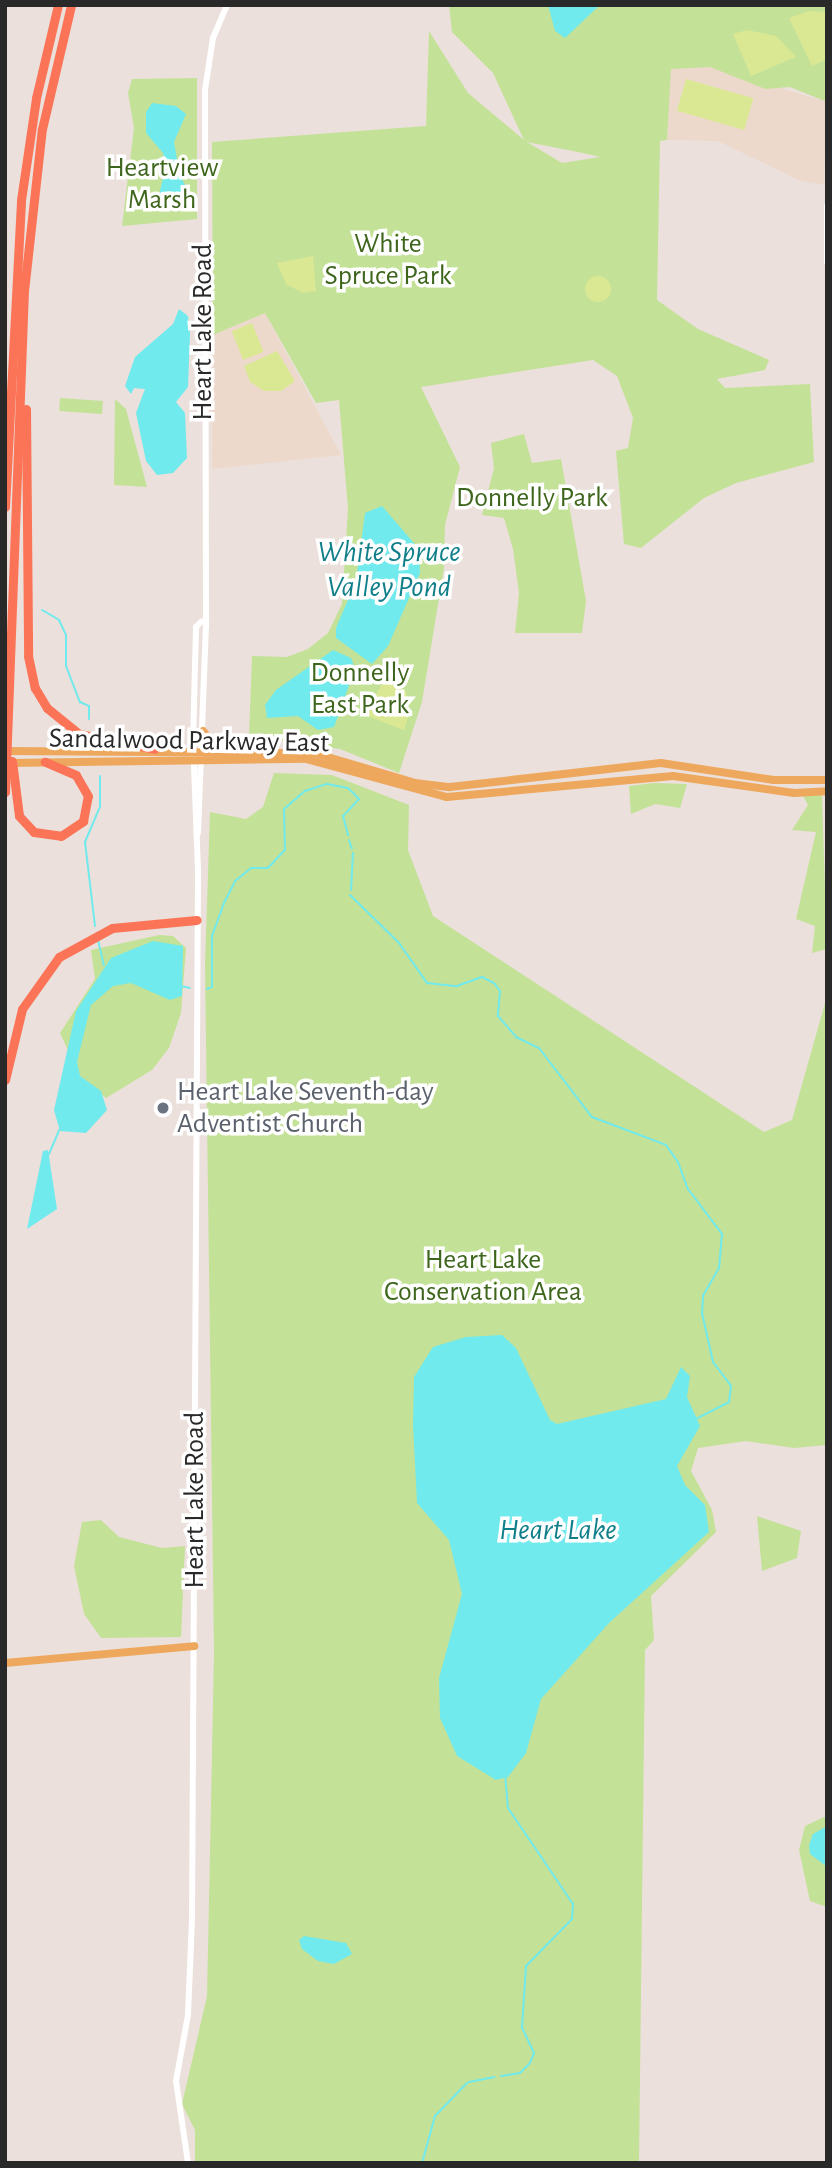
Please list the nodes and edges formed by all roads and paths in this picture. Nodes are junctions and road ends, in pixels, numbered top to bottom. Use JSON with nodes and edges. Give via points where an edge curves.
{"nodes":[{"id":1,"x":56,"y":5,"type":"edge"},
{"id":2,"x":71,"y":5,"type":"edge"},
{"id":3,"x":227,"y":5,"type":"edge"},
{"id":4,"x":827,"y":206,"type":"edge"},
{"id":5,"x":827,"y":262,"type":"edge"},
{"id":6,"x":23,"y":365,"type":"junction"},
{"id":7,"x":6,"y":453,"type":"edge"},
{"id":8,"x":5,"y":507,"type":"edge"},
{"id":9,"x":202,"y":621,"type":"junction"},
{"id":10,"x":203,"y":732,"type":"junction"},
{"id":11,"x":8,"y":737,"type":"junction"},
{"id":12,"x":197,"y":748,"type":"junction"},
{"id":13,"x":217,"y":748,"type":"junction"},
{"id":14,"x":155,"y":749,"type":"junction"},
{"id":15,"x":262,"y":750,"type":"junction"},
{"id":16,"x":5,"y":751,"type":"edge"},
{"id":17,"x":198,"y":760,"type":"junction"},
{"id":18,"x":254,"y":760,"type":"junction"},
{"id":19,"x":45,"y":762,"type":"junction"},
{"id":20,"x":5,"y":763,"type":"edge"},
{"id":21,"x":827,"y":780,"type":"edge"},
{"id":22,"x":827,"y":791,"type":"edge"},
{"id":23,"x":5,"y":792,"type":"edge"},
{"id":24,"x":197,"y":920,"type":"junction"},
{"id":25,"x":5,"y":1080,"type":"edge"},
{"id":26,"x":194,"y":1646,"type":"junction"},
{"id":27,"x":5,"y":1663,"type":"edge"},
{"id":28,"x":188,"y":2163,"type":"edge"}],
"edges":[{"from":1,"to":7,"type":"highway","via":[[21,200]]},
{"from":2,"to":6,"type":"highway","via":[[36,171]]},
{"from":3,"to":9,"type":"street","name":"Heart Lake Road","via":[[213,38],[205,90]]},
{"from":4,"to":5,"type":"street"},
{"from":6,"to":11,"type":"highway"},
{"from":6,"to":14,"type":"highway","via":[[32,681],[47,708],[79,734]]},
{"from":7,"to":8,"type":"highway"},
{"from":9,"to":10,"type":"street","name":"Heart Lake Road"},
{"from":9,"to":12,"type":"street","name":"Heart Lake Road","via":[[196,627]]},
{"from":10,"to":12,"type":"street","name":"Heart Lake Road"},
{"from":10,"to":13,"type":"main road"},
{"from":11,"to":19,"type":"highway","via":[[19,816],[34,832],[61,836],[83,821],[88,796],[76,775]]},
{"from":11,"to":23,"type":"highway"},
{"from":12,"to":13,"type":"main road","name":"Sandalwood Parkway East"},
{"from":12,"to":14,"type":"main road","name":"Sandalwood Parkway East"},
{"from":12,"to":17,"type":"street","name":"Heart Lake Road"},
{"from":13,"to":15,"type":"main road","name":"Sandalwood Parkway East"},
{"from":14,"to":16,"type":"main road","name":"Sandalwood Parkway East"},
{"from":15,"to":18,"type":"main road"},
{"from":15,"to":21,"type":"main road","name":"Sandalwood Parkway East","via":[[334,756],[432,786],[661,763],[774,780]]},
{"from":17,"to":18,"type":"main road","name":"Sandalwood Parkway East"},
{"from":17,"to":19,"type":"main road","name":"Sandalwood Parkway East"},
{"from":17,"to":24,"type":"street","name":"Heart Lake Road"},
{"from":18,"to":22,"type":"main road","name":"Sandalwood Parkway East","via":[[332,763],[447,797],[673,776],[794,793]]},
{"from":19,"to":20,"type":"main road","name":"Sandalwood Parkway East"},
{"from":24,"to":25,"type":"highway","via":[[112,928],[59,957],[22,1009]]},
{"from":24,"to":26,"type":"street","name":"Heart Lake Road"},
{"from":26,"to":27,"type":"main road"},
{"from":26,"to":28,"type":"street","name":"Heart Lake Road","via":[[190,1980],[176,2081]]}]}
